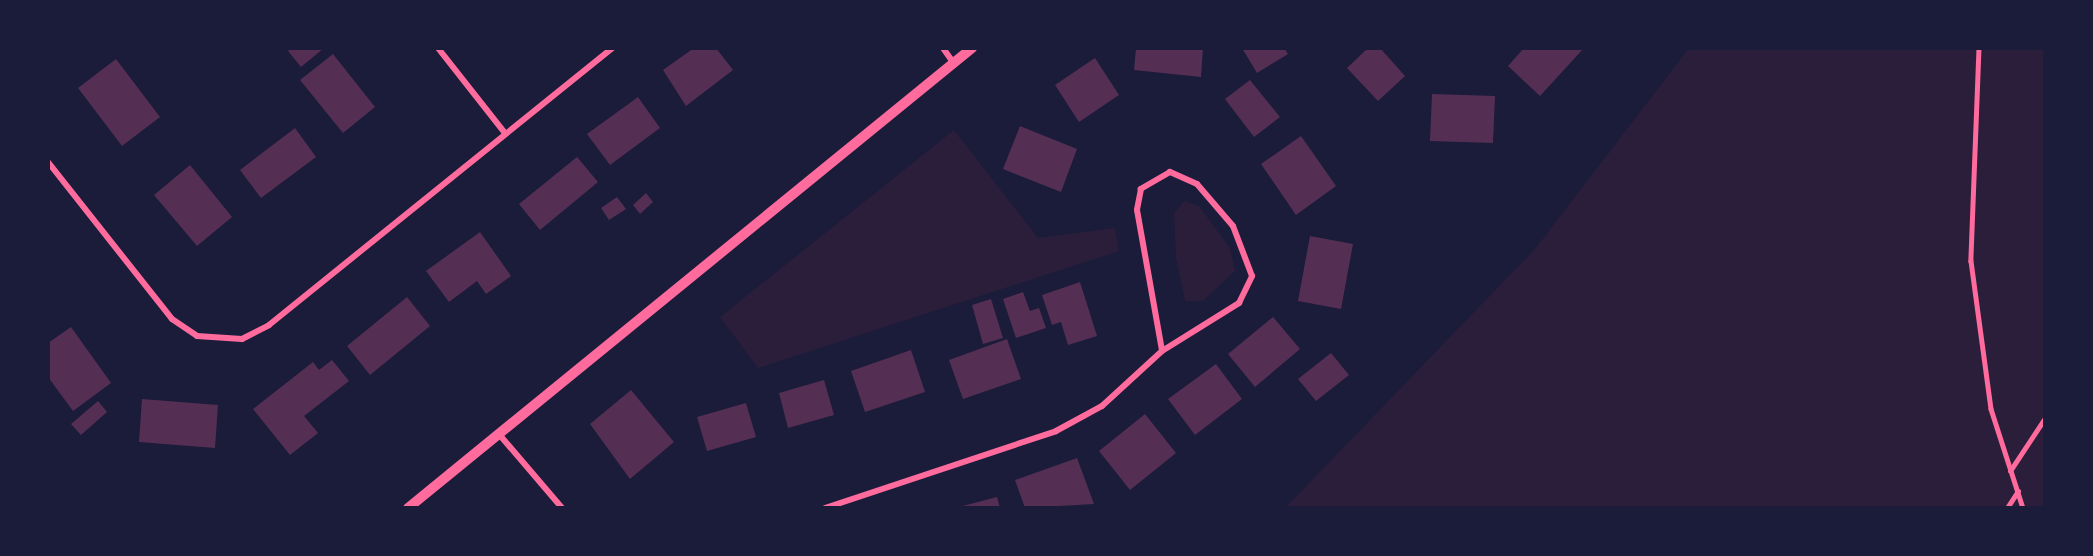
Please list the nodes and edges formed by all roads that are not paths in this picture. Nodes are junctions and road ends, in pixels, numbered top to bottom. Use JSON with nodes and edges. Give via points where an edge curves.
{"nodes":[{"id":1,"x":438,"y":48,"type":"edge"},
{"id":2,"x":612,"y":48,"type":"edge"},
{"id":3,"x":943,"y":48,"type":"edge"},
{"id":4,"x":972,"y":48,"type":"edge"},
{"id":5,"x":1979,"y":48,"type":"edge"},
{"id":6,"x":954,"y":64,"type":"junction"},
{"id":7,"x":505,"y":133,"type":"junction"},
{"id":8,"x":48,"y":162,"type":"edge"},
{"id":9,"x":1162,"y":351,"type":"junction"},
{"id":10,"x":2045,"y":418,"type":"edge"},
{"id":11,"x":498,"y":434,"type":"junction"},
{"id":12,"x":2010,"y":471,"type":"junction"},
{"id":13,"x":2018,"y":491,"type":"junction"},
{"id":14,"x":408,"y":508,"type":"edge"},
{"id":15,"x":562,"y":508,"type":"edge"},
{"id":16,"x":825,"y":508,"type":"edge"},
{"id":17,"x":2007,"y":508,"type":"edge"},
{"id":18,"x":2023,"y":508,"type":"edge"}],
"edges":[{"from":1,"to":7,"type":"street"},
{"from":2,"to":7,"type":"street"},
{"from":3,"to":6,"type":"street"},
{"from":4,"to":6,"type":"street"},
{"from":5,"to":12,"type":"lane","via":[[1971,261],[1991,409]]},
{"from":6,"to":11,"type":"street"},
{"from":7,"to":8,"type":"street","via":[[269,325],[227,341],[197,336],[172,319]]},
{"from":9,"to":9,"type":"street","via":[[1239,303],[1252,276],[1233,226],[1209,195],[1185,175],[1170,172],[1140,189],[1137,210]]},
{"from":9,"to":16,"type":"street","via":[[1124,389],[1056,431]]},
{"from":10,"to":12,"type":"lane"},
{"from":11,"to":14,"type":"street"},
{"from":11,"to":15,"type":"street"},
{"from":12,"to":13,"type":"lane"},
{"from":13,"to":17,"type":"lane"},
{"from":13,"to":18,"type":"lane"}]}
